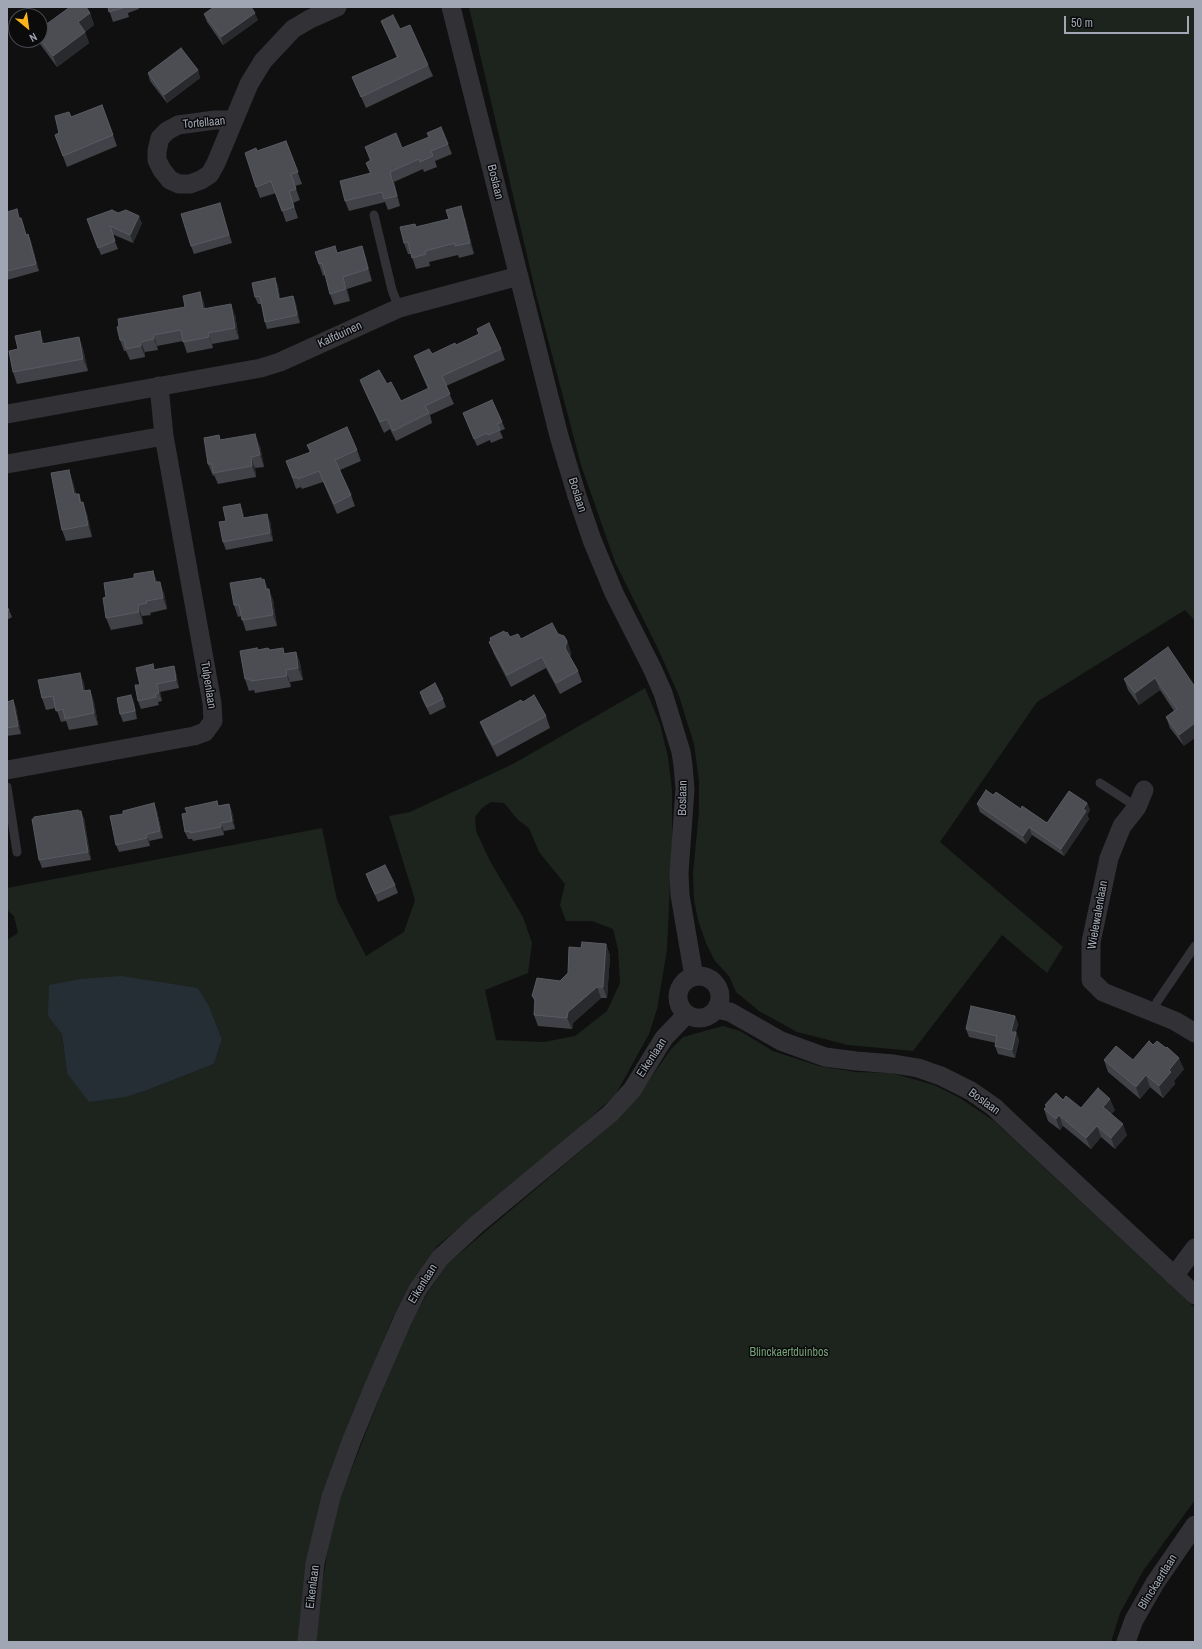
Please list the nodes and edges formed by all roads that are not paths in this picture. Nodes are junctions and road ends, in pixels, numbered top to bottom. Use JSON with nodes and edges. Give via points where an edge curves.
{"nodes":[{"id":1,"x":337,"y":7,"type":"edge"},
{"id":2,"x":451,"y":7,"type":"edge"},
{"id":3,"x":233,"y":120,"type":"dead end"},
{"id":4,"x":374,"y":215,"type":"dead end"},
{"id":5,"x":519,"y":276,"type":"junction"},
{"id":6,"x":399,"y":308,"type":"junction"},
{"id":7,"x":159,"y":386,"type":"junction"},
{"id":8,"x":7,"y":414,"type":"edge"},
{"id":9,"x":164,"y":436,"type":"junction"},
{"id":10,"x":7,"y":464,"type":"edge"},
{"id":11,"x":7,"y":770,"type":"edge"},
{"id":12,"x":1100,"y":784,"type":"dead end"},
{"id":13,"x":7,"y":787,"type":"edge"},
{"id":14,"x":1141,"y":799,"type":"joint"},
{"id":15,"x":17,"y":852,"type":"dead end"},
{"id":16,"x":1195,"y":946,"type":"edge"},
{"id":17,"x":694,"y":977,"type":"junction"},
{"id":18,"x":717,"y":1008,"type":"junction"},
{"id":19,"x":1153,"y":1011,"type":"junction"},
{"id":20,"x":686,"y":1014,"type":"junction"},
{"id":21,"x":1195,"y":1033,"type":"edge"},
{"id":22,"x":1195,"y":1248,"type":"edge"},
{"id":23,"x":1174,"y":1276,"type":"junction"},
{"id":24,"x":1195,"y":1295,"type":"edge"},
{"id":25,"x":1195,"y":1525,"type":"edge"},
{"id":26,"x":307,"y":1642,"type":"edge"},
{"id":27,"x":1126,"y":1642,"type":"edge"}],
"edges":[{"from":1,"to":3,"type":"street","name":"Tortellaan","via":[[293,29],[272,51],[249,84]]},
{"from":2,"to":5,"type":"street","name":"Boslaan"},
{"from":4,"to":6,"type":"lane","via":[[392,290]]},
{"from":5,"to":6,"type":"street","name":"Kalfduinen"},
{"from":5,"to":17,"type":"street","name":"Boslaan","via":[[559,436],[577,496],[614,594],[663,693],[681,752],[685,790],[679,873],[680,895]]},
{"from":6,"to":7,"type":"street","name":"Kalfduinen","via":[[261,368]]},
{"from":7,"to":8,"type":"street","name":"Kalfduinen"},
{"from":7,"to":9,"type":"street"},
{"from":9,"to":10,"type":"street"},
{"from":9,"to":11,"type":"street","name":"Tulpenlaan","via":[[212,703],[213,721],[206,732],[194,736]]},
{"from":12,"to":14,"type":"lane"},
{"from":13,"to":15,"type":"lane"},
{"from":14,"to":19,"type":"street","name":"Wielewalenlaan","via":[[1122,826],[1109,858],[1091,942],[1091,980],[1103,992]]},
{"from":16,"to":19,"type":"lane"},
{"from":17,"to":18,"type":"street","via":[[706,977],[716,984],[720,994]]},
{"from":17,"to":20,"type":"street","via":[[685,981],[677,997],[678,1004]]},
{"from":18,"to":20,"type":"street","via":[[708,1017],[701,1019]]},
{"from":18,"to":23,"type":"street","name":"Boslaan","via":[[730,1012],[781,1041],[825,1057],[918,1068],[971,1091],[1004,1117]]},
{"from":19,"to":21,"type":"street","name":"Wielewalenlaan","via":[[1175,1020]]},
{"from":20,"to":26,"type":"street","name":"Eikenlaan","via":[[664,1038],[632,1090],[610,1114],[440,1258],[418,1290],[374,1386],[331,1497],[315,1563]]},
{"from":22,"to":23,"type":"street"},
{"from":23,"to":24,"type":"street","name":"Boslaan"},
{"from":25,"to":27,"type":"street","name":"Blinckaertlaan","via":[[1134,1620]]}]}
